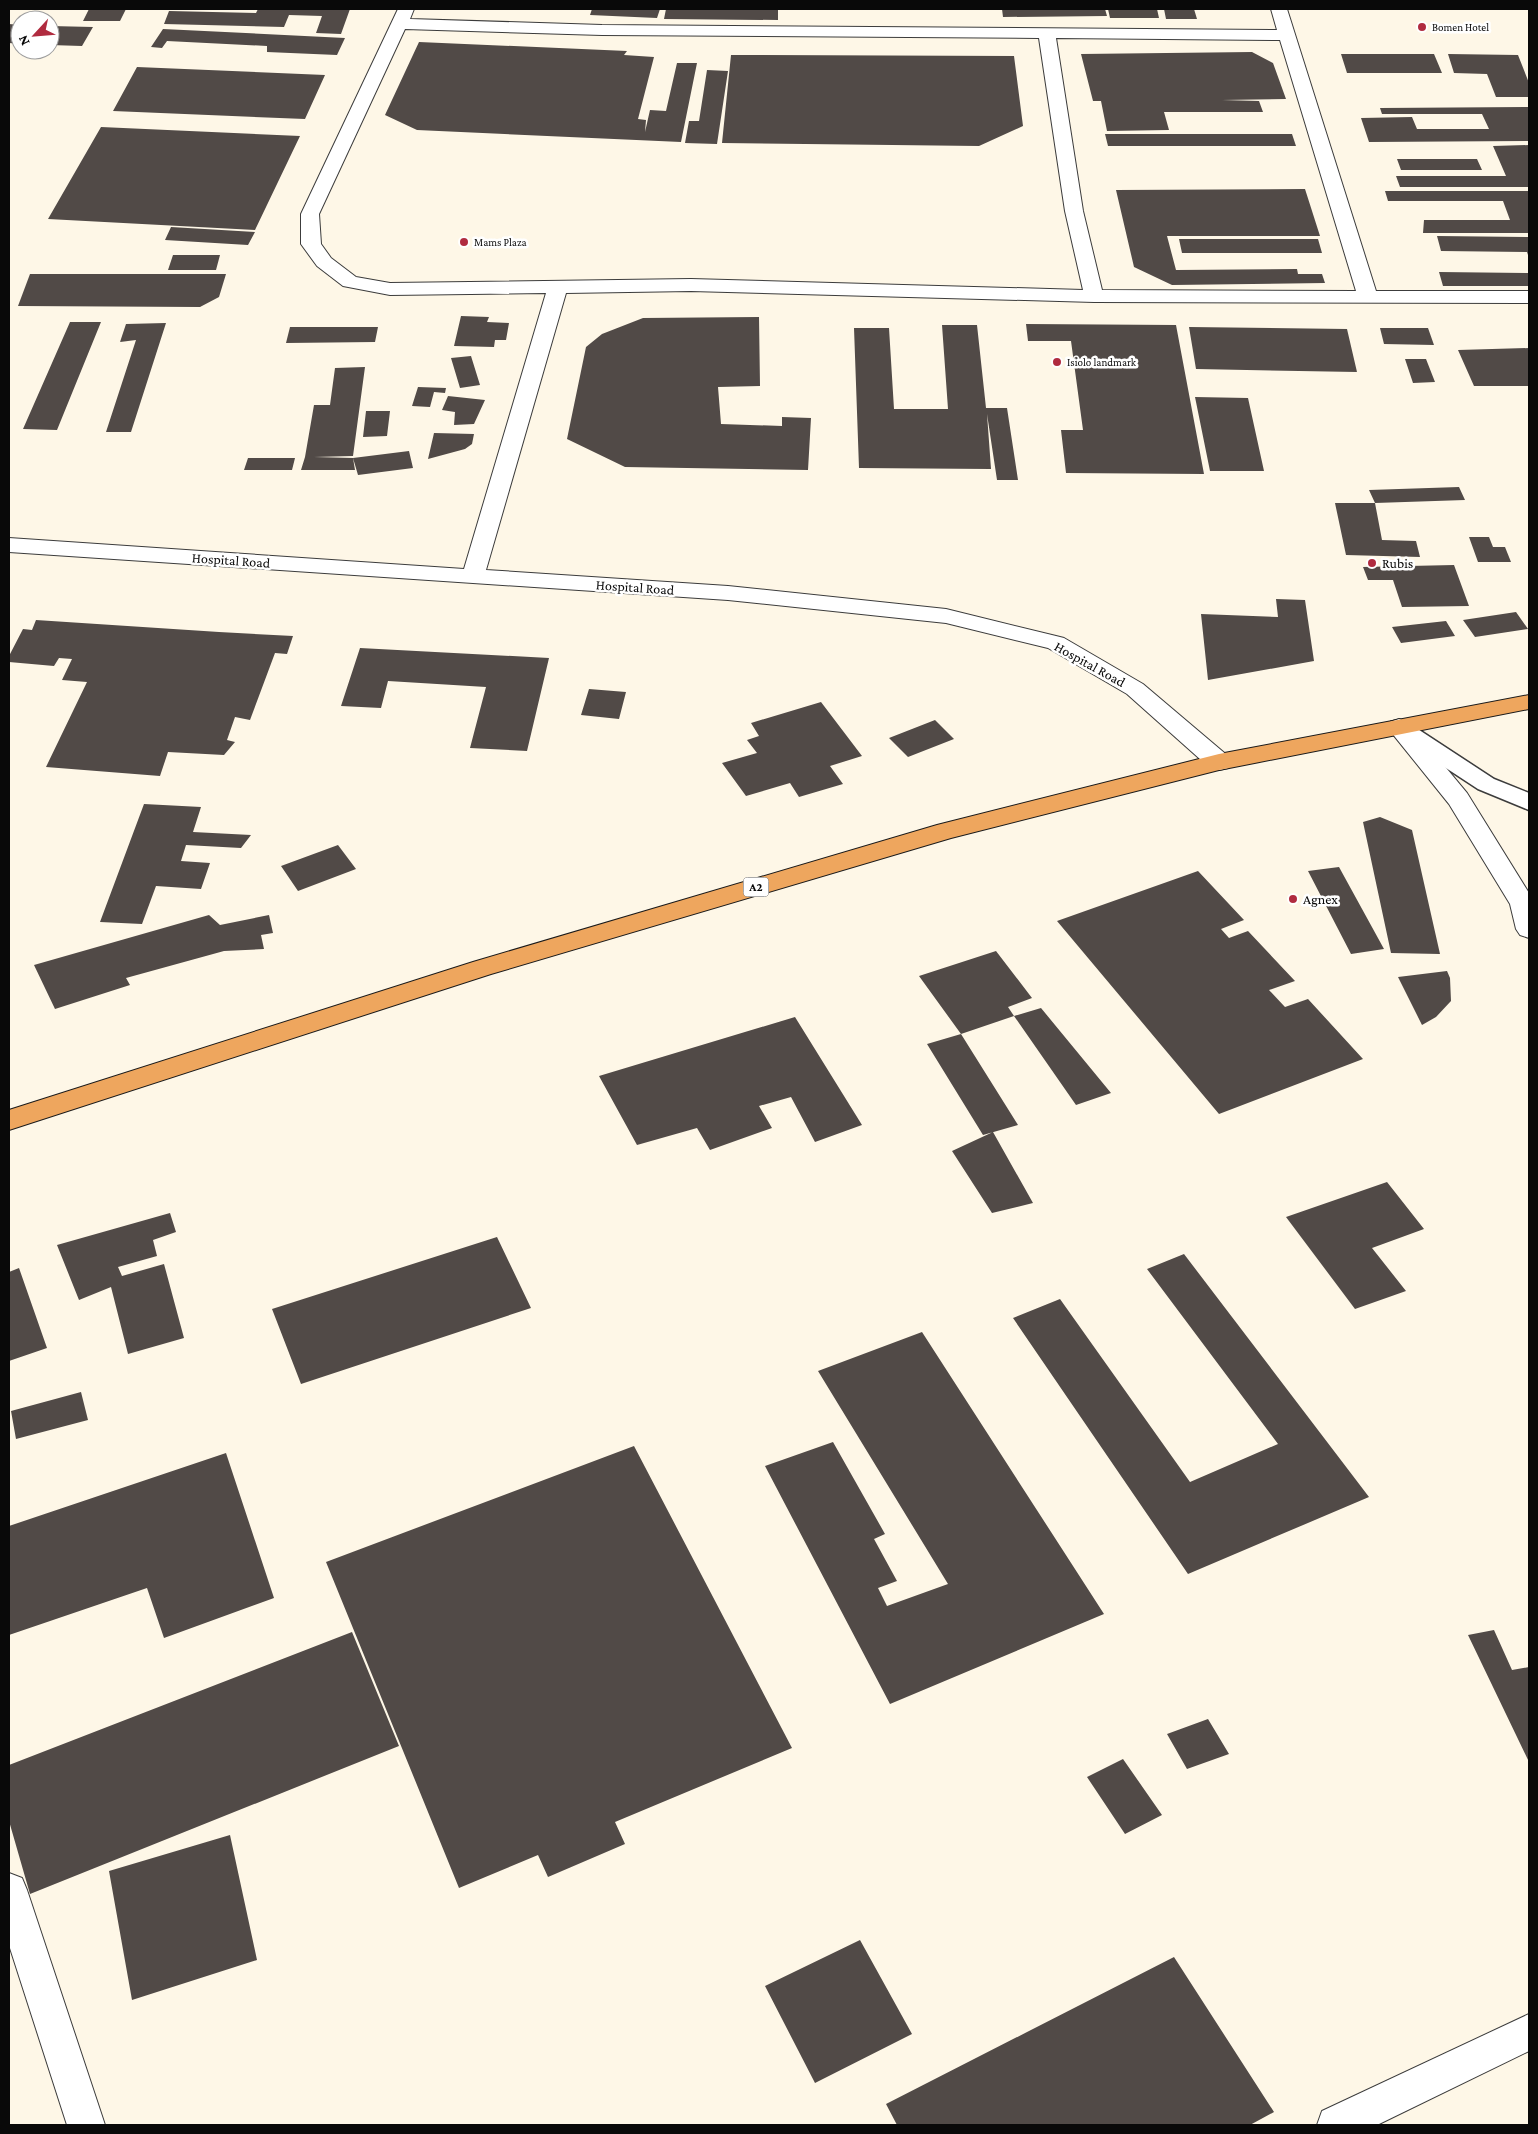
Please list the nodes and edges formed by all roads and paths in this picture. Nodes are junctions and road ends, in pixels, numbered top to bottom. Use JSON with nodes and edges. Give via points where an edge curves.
{"nodes":[{"id":1,"x":1279,"y":9,"type":"edge"},
{"id":2,"x":402,"y":16,"type":"edge"},
{"id":3,"x":1047,"y":34,"type":"junction"},
{"id":4,"x":1287,"y":35,"type":"junction"},
{"id":5,"x":558,"y":286,"type":"junction"},
{"id":6,"x":1368,"y":295,"type":"junction"},
{"id":7,"x":1094,"y":296,"type":"junction"},
{"id":8,"x":1529,"y":297,"type":"edge"},
{"id":9,"x":9,"y":545,"type":"edge"},
{"id":10,"x":473,"y":576,"type":"junction"},
{"id":11,"x":1523,"y":703,"type":"edge"},
{"id":12,"x":1399,"y":726,"type":"junction"},
{"id":13,"x":1219,"y":762,"type":"junction"},
{"id":14,"x":1529,"y":802,"type":"edge"},
{"id":15,"x":1529,"y":929,"type":"edge"},
{"id":16,"x":9,"y":1120,"type":"edge"},
{"id":17,"x":10,"y":1898,"type":"edge"},
{"id":18,"x":1529,"y":2032,"type":"edge"},
{"id":19,"x":86,"y":2125,"type":"edge"},
{"id":20,"x":1336,"y":2125,"type":"edge"}],
"edges":[{"from":1,"to":4,"type":"street"},
{"from":2,"to":3,"type":"street","via":[[602,30]]},
{"from":2,"to":5,"type":"street","via":[[310,214],[312,244],[324,262],[350,282],[358,284],[390,289]]},
{"from":3,"to":4,"type":"street"},
{"from":3,"to":7,"type":"street","via":[[1074,211]]},
{"from":4,"to":6,"type":"street"},
{"from":5,"to":7,"type":"street","via":[[691,285]]},
{"from":5,"to":10,"type":"street"},
{"from":6,"to":7,"type":"street"},
{"from":6,"to":8,"type":"street"},
{"from":9,"to":10,"type":"street","name":"Hospital Road"},
{"from":10,"to":13,"type":"street","name":"Hospital Road","via":[[728,592],[946,616],[1056,643],[1135,689]]},
{"from":11,"to":12,"type":"highway","number":"A2"},
{"from":12,"to":13,"type":"highway","number":"A2"},
{"from":12,"to":14,"type":"lane","via":[[1486,784]]},
{"from":12,"to":15,"type":"street","via":[[1458,799],[1523,904]]},
{"from":13,"to":16,"type":"highway","number":"A2","via":[[946,831],[482,968]]},
{"from":17,"to":19,"type":"street"},
{"from":18,"to":20,"type":"street"}]}
